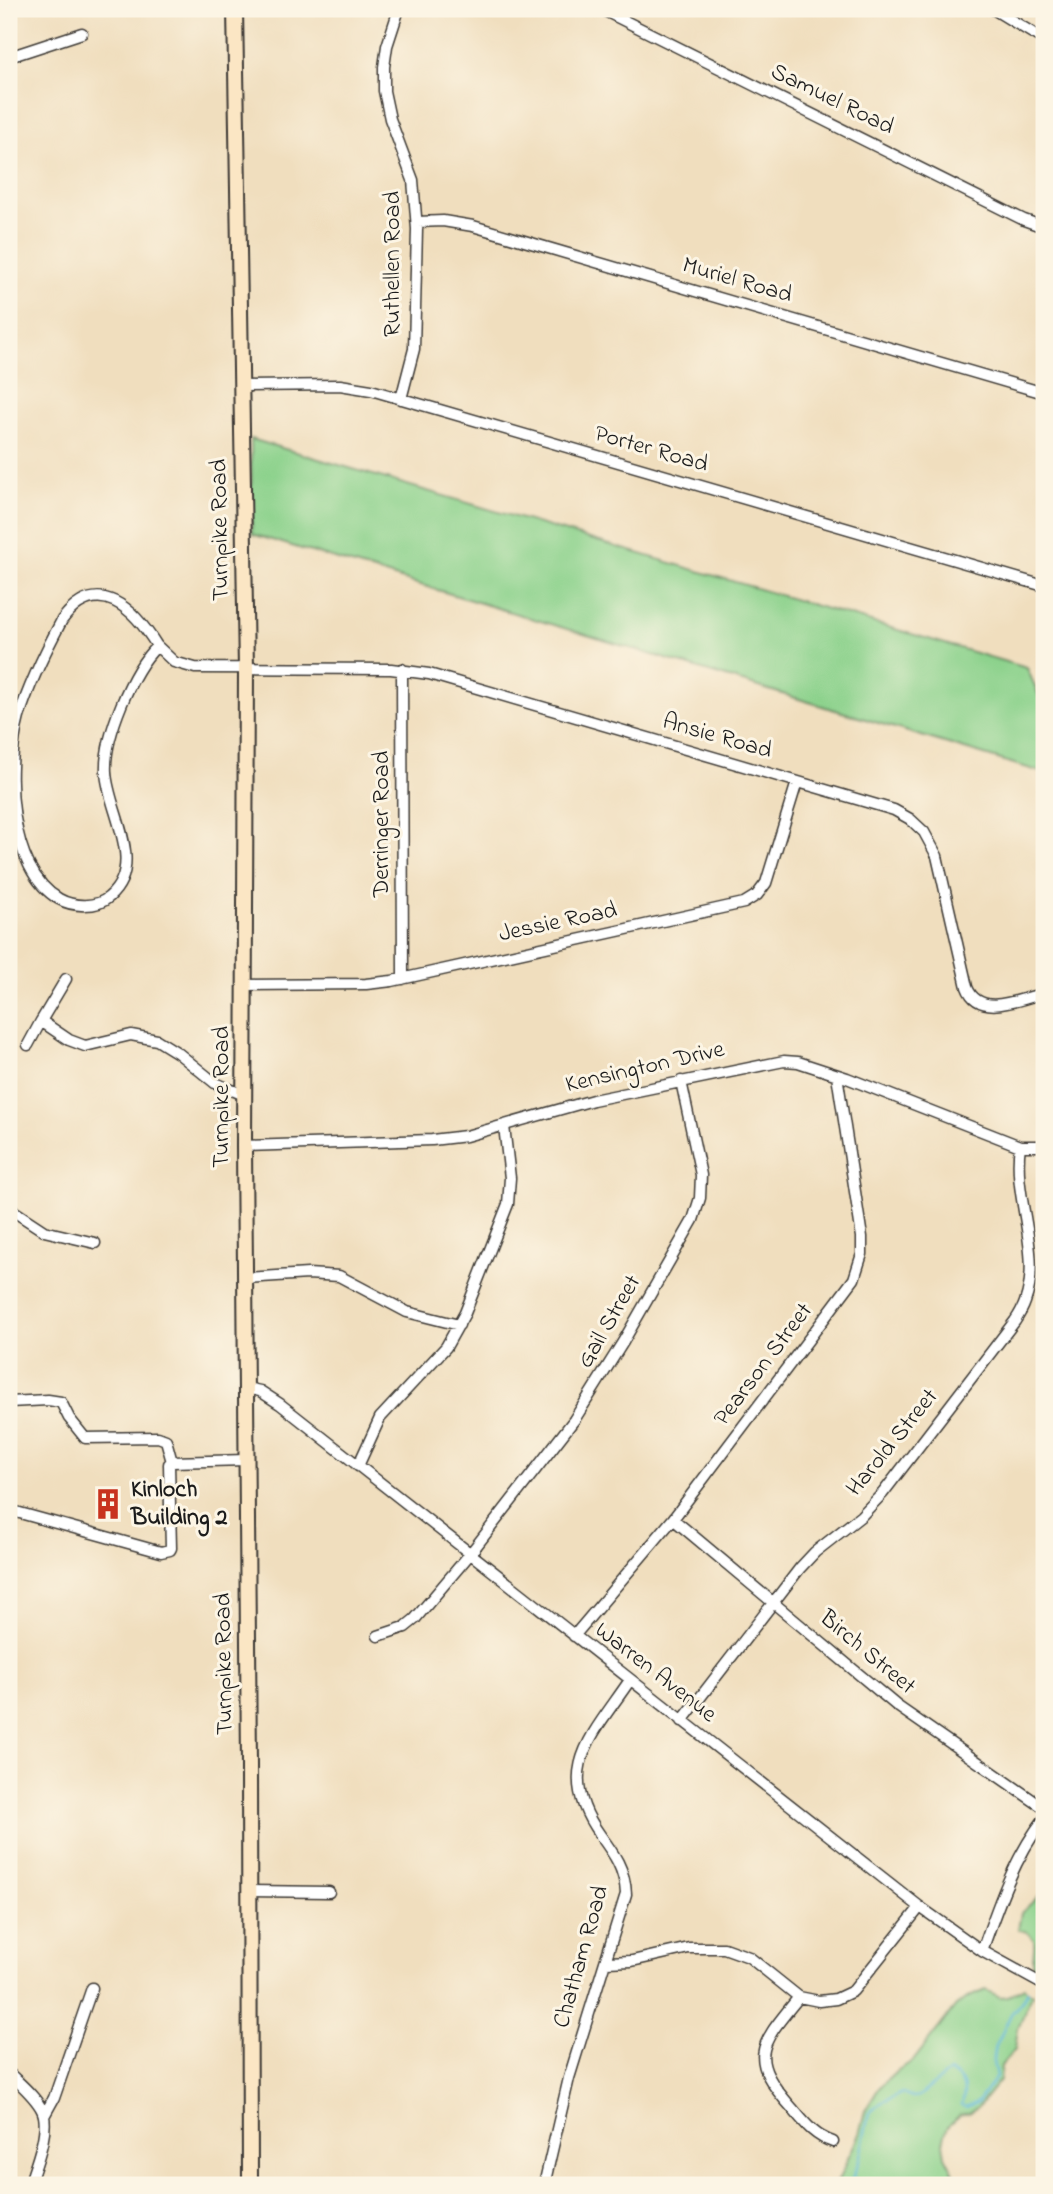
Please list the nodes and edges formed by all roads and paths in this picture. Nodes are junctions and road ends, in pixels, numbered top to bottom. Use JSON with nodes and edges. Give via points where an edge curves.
{"nodes":[{"id":1,"x":235,"y":9,"type":"edge"},
{"id":2,"x":399,"y":9,"type":"edge"},
{"id":3,"x":601,"y":9,"type":"edge"},
{"id":4,"x":993,"y":9,"type":"edge"},
{"id":5,"x":82,"y":33,"type":"dead end"},
{"id":6,"x":1044,"y":40,"type":"edge"},
{"id":7,"x":9,"y":57,"type":"edge"},
{"id":8,"x":416,"y":222,"type":"junction"},
{"id":9,"x":1044,"y":227,"type":"edge"},
{"id":10,"x":241,"y":386,"type":"junction"},
{"id":11,"x":1044,"y":393,"type":"edge"},
{"id":12,"x":401,"y":398,"type":"junction"},
{"id":13,"x":1044,"y":586,"type":"edge"},
{"id":14,"x":157,"y":646,"type":"junction"},
{"id":15,"x":246,"y":669,"type":"junction"},
{"id":16,"x":402,"y":669,"type":"junction"},
{"id":17,"x":796,"y":782,"type":"junction"},
{"id":18,"x":66,"y":979,"type":"dead end"},
{"id":19,"x":403,"y":979,"type":"junction"},
{"id":20,"x":245,"y":985,"type":"junction"},
{"id":21,"x":1044,"y":993,"type":"edge"},
{"id":22,"x":41,"y":1021,"type":"junction"},
{"id":23,"x":28,"y":1045,"type":"dead end"},
{"id":24,"x":837,"y":1075,"type":"junction"},
{"id":25,"x":681,"y":1081,"type":"junction"},
{"id":26,"x":244,"y":1095,"type":"junction"},
{"id":27,"x":505,"y":1126,"type":"junction"},
{"id":28,"x":244,"y":1146,"type":"junction"},
{"id":29,"x":1020,"y":1146,"type":"junction"},
{"id":30,"x":1044,"y":1146,"type":"edge"},
{"id":31,"x":9,"y":1208,"type":"edge"},
{"id":32,"x":95,"y":1243,"type":"dead end"},
{"id":33,"x":245,"y":1278,"type":"junction"},
{"id":34,"x":460,"y":1325,"type":"junction"},
{"id":35,"x":246,"y":1388,"type":"junction"},
{"id":36,"x":9,"y":1402,"type":"edge"},
{"id":37,"x":246,"y":1460,"type":"junction"},
{"id":38,"x":173,"y":1462,"type":"junction"},
{"id":39,"x":358,"y":1466,"type":"junction"},
{"id":40,"x":9,"y":1510,"type":"edge"},
{"id":41,"x":673,"y":1519,"type":"junction"},
{"id":42,"x":470,"y":1554,"type":"junction"},
{"id":43,"x":774,"y":1602,"type":"junction"},
{"id":44,"x":378,"y":1636,"type":"dead end"},
{"id":45,"x":574,"y":1636,"type":"junction"},
{"id":46,"x":630,"y":1680,"type":"junction"},
{"id":47,"x":682,"y":1721,"type":"junction"},
{"id":48,"x":1044,"y":1808,"type":"edge"},
{"id":49,"x":1044,"y":1819,"type":"edge"},
{"id":50,"x":249,"y":1891,"type":"junction"},
{"id":51,"x":329,"y":1892,"type":"dead end"},
{"id":52,"x":920,"y":1907,"type":"junction"},
{"id":53,"x":982,"y":1951,"type":"junction"},
{"id":54,"x":606,"y":1962,"type":"junction"},
{"id":55,"x":1044,"y":1984,"type":"edge"},
{"id":56,"x":92,"y":1988,"type":"dead end"},
{"id":57,"x":799,"y":1997,"type":"junction"},
{"id":58,"x":9,"y":2073,"type":"edge"},
{"id":59,"x":44,"y":2116,"type":"junction"},
{"id":60,"x":833,"y":2143,"type":"dead end"},
{"id":61,"x":29,"y":2185,"type":"edge"},
{"id":62,"x":250,"y":2185,"type":"edge"},
{"id":63,"x":544,"y":2185,"type":"edge"}],
"edges":[{"from":1,"to":10,"type":"main road","name":"Turnpike Road"},
{"from":2,"to":8,"type":"street","name":"Ruthellen Road","via":[[387,46],[384,91],[413,180]]},
{"from":3,"to":9,"type":"street","name":"Samuel Road"},
{"from":4,"to":6,"type":"street"},
{"from":5,"to":7,"type":"street"},
{"from":8,"to":11,"type":"street","name":"Muriel Road","via":[[474,226]]},
{"from":8,"to":12,"type":"street","name":"Ruthellen Road","via":[[414,349]]},
{"from":10,"to":12,"type":"street","name":"Porter Road","via":[[352,386]]},
{"from":10,"to":15,"type":"main road","name":"Turnpike Road"},
{"from":12,"to":13,"type":"street","name":"Porter Road"},
{"from":14,"to":14,"type":"street","name":"Ansie Road","via":[[142,662],[124,701],[106,760],[108,787],[125,848],[124,875],[101,903],[64,901],[38,880],[18,839],[13,756],[24,703],[62,620],[83,602],[105,598],[126,607]]},
{"from":14,"to":15,"type":"street","name":"Ansie Road","via":[[183,666]]},
{"from":15,"to":16,"type":"street","name":"Ansie Road"},
{"from":15,"to":20,"type":"main road","name":"Turnpike Road"},
{"from":16,"to":17,"type":"street","name":"Ansie Road"},
{"from":16,"to":19,"type":"street","name":"Derringer Road"},
{"from":17,"to":19,"type":"street","name":"Jessie Road","via":[[766,883],[750,901]]},
{"from":17,"to":21,"type":"street","name":"Ansie Road","via":[[894,810],[924,832],[937,856],[967,987],[975,1000],[992,1006]]},
{"from":18,"to":22,"type":"street"},
{"from":19,"to":20,"type":"street","name":"Jessie Road","via":[[366,984]]},
{"from":20,"to":26,"type":"main road","name":"Turnpike Road"},
{"from":22,"to":23,"type":"street"},
{"from":22,"to":26,"type":"street","via":[[85,1046],[131,1035],[157,1041],[220,1086]]},
{"from":24,"to":25,"type":"street","name":"Kensington Drive","via":[[798,1062],[777,1061]]},
{"from":24,"to":29,"type":"street","name":"Kensington Drive"},
{"from":24,"to":41,"type":"street","name":"Pearson Street","via":[[862,1237],[859,1268],[848,1289]]},
{"from":25,"to":27,"type":"street","name":"Kensington Drive"},
{"from":25,"to":42,"type":"street","name":"Gail Street","via":[[701,1175],[693,1220],[582,1409]]},
{"from":26,"to":28,"type":"main road","name":"Turnpike Road"},
{"from":27,"to":28,"type":"street","name":"Kensington Drive","via":[[432,1140]]},
{"from":27,"to":34,"type":"street","via":[[508,1204]]},
{"from":28,"to":33,"type":"main road","name":"Turnpike Road"},
{"from":29,"to":30,"type":"street","name":"Kensington Drive"},
{"from":29,"to":43,"type":"street","name":"Harold Street","via":[[1018,1172],[1031,1276],[1025,1303],[892,1483],[861,1516],[811,1556]]},
{"from":31,"to":32,"type":"street","via":[[44,1231]]},
{"from":33,"to":34,"type":"street","via":[[339,1276],[407,1312]]},
{"from":33,"to":35,"type":"main road","name":"Turnpike Road"},
{"from":34,"to":39,"type":"street","via":[[437,1358],[385,1410]]},
{"from":35,"to":37,"type":"main road","name":"Turnpike Road"},
{"from":35,"to":39,"type":"street","name":"Warren Avenue","via":[[269,1396]]},
{"from":36,"to":38,"type":"street","via":[[61,1402],[85,1438],[158,1437],[166,1440]]},
{"from":37,"to":38,"type":"street"},
{"from":37,"to":50,"type":"main road","name":"Turnpike Road"},
{"from":38,"to":40,"type":"street","via":[[169,1464],[170,1550],[161,1552]]},
{"from":39,"to":42,"type":"street","name":"Warren Avenue"},
{"from":41,"to":43,"type":"street","name":"Birch Street"},
{"from":41,"to":45,"type":"street","name":"Pearson Street"},
{"from":42,"to":44,"type":"street","name":"Gail Street","via":[[410,1623]]},
{"from":42,"to":45,"type":"street","name":"Warren Avenue"},
{"from":43,"to":47,"type":"street","name":"Harold Street"},
{"from":43,"to":48,"type":"street","name":"Birch Street","via":[[897,1706]]},
{"from":45,"to":46,"type":"street","name":"Warren Avenue"},
{"from":46,"to":47,"type":"street","name":"Warren Avenue"},
{"from":46,"to":54,"type":"street","name":"Chatham Road","via":[[587,1744],[578,1769],[583,1805],[616,1857],[626,1883],[624,1907]]},
{"from":47,"to":52,"type":"street","name":"Warren Avenue"},
{"from":49,"to":53,"type":"street","via":[[1008,1882]]},
{"from":50,"to":51,"type":"street"},
{"from":50,"to":62,"type":"main road","name":"Turnpike Road"},
{"from":52,"to":53,"type":"street","name":"Warren Avenue"},
{"from":52,"to":57,"type":"street","via":[[853,1991],[828,2000]]},
{"from":53,"to":55,"type":"street","name":"Warren Avenue"},
{"from":54,"to":57,"type":"street","via":[[689,1948],[723,1948],[749,1957]]},
{"from":54,"to":63,"type":"street","name":"Chatham Road","via":[[569,2078]]},
{"from":56,"to":59,"type":"street"},
{"from":57,"to":60,"type":"street","via":[[769,2035],[764,2070],[771,2085],[816,2135]]},
{"from":58,"to":59,"type":"street"},
{"from":59,"to":61,"type":"street"}]}
